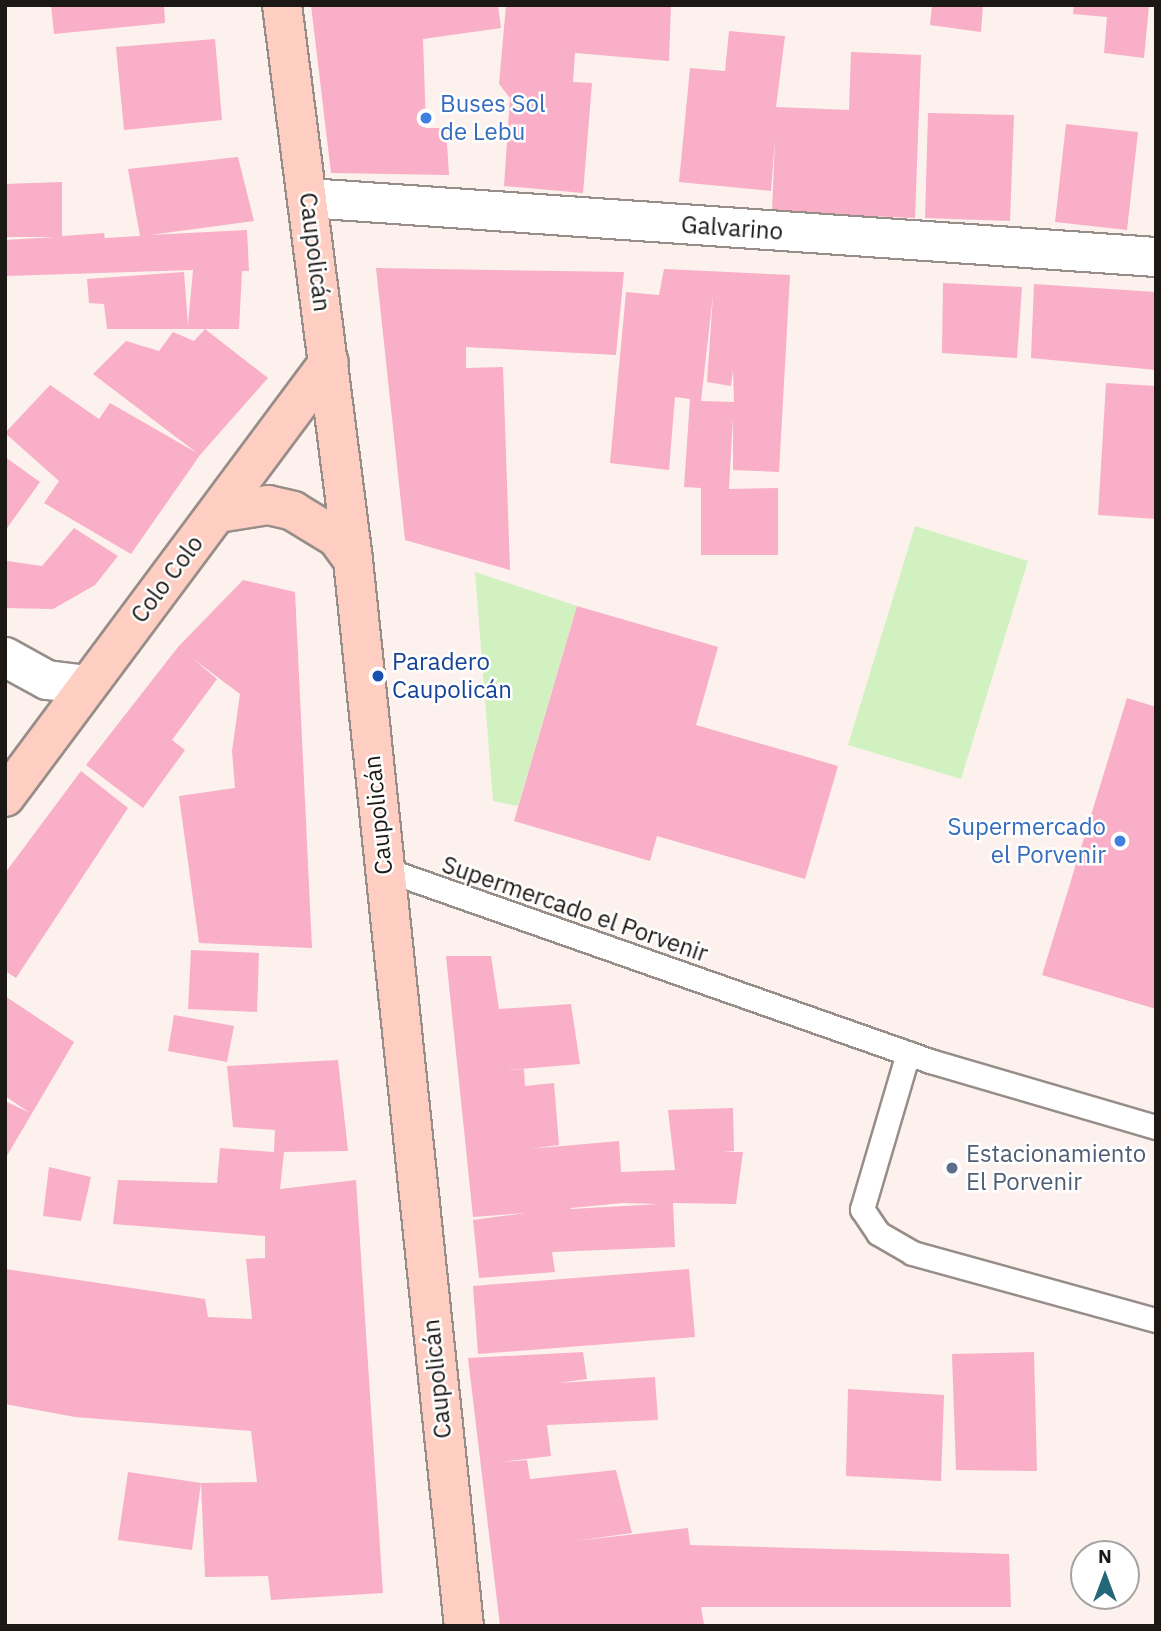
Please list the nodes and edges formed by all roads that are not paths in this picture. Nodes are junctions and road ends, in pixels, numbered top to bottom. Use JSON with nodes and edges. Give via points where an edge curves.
{"nodes":[{"id":1,"x":282,"y":5,"type":"edge"},
{"id":2,"x":308,"y":198,"type":"junction"},
{"id":3,"x":1156,"y":257,"type":"edge"},
{"id":4,"x":329,"y":362,"type":"junction"},
{"id":5,"x":218,"y":513,"type":"junction"},
{"id":6,"x":353,"y":560,"type":"junction"},
{"id":7,"x":5,"y":657,"type":"edge"},
{"id":8,"x":86,"y":685,"type":"junction"},
{"id":9,"x":5,"y":797,"type":"edge"},
{"id":10,"x":384,"y":869,"type":"junction"},
{"id":11,"x":908,"y":1054,"type":"junction"},
{"id":12,"x":1156,"y":1127,"type":"edge"},
{"id":13,"x":1156,"y":1320,"type":"edge"},
{"id":14,"x":464,"y":1626,"type":"edge"}],
"edges":[{"from":1,"to":2,"type":"main road","name":"Caupolicán"},
{"from":2,"to":3,"type":"street","name":"Galvarino"},
{"from":2,"to":4,"type":"main road","name":"Caupolicán"},
{"from":4,"to":5,"type":"main road","name":"Colo Colo"},
{"from":4,"to":6,"type":"main road","name":"Caupolicán"},
{"from":5,"to":6,"type":"main road","via":[[268,505],[293,511],[327,530]]},
{"from":5,"to":8,"type":"main road","name":"Colo Colo"},
{"from":6,"to":10,"type":"main road","name":"Caupolicán"},
{"from":7,"to":8,"type":"street","via":[[47,680]]},
{"from":8,"to":9,"type":"main road","name":"Colo Colo"},
{"from":10,"to":11,"type":"lane","name":"Supermercado el Porvenir"},
{"from":10,"to":14,"type":"main road","name":"Caupolicán"},
{"from":11,"to":12,"type":"lane","name":"Supermercado el Porvenir"},
{"from":11,"to":13,"type":"lane","via":[[862,1209],[878,1233],[912,1253]]}]}
